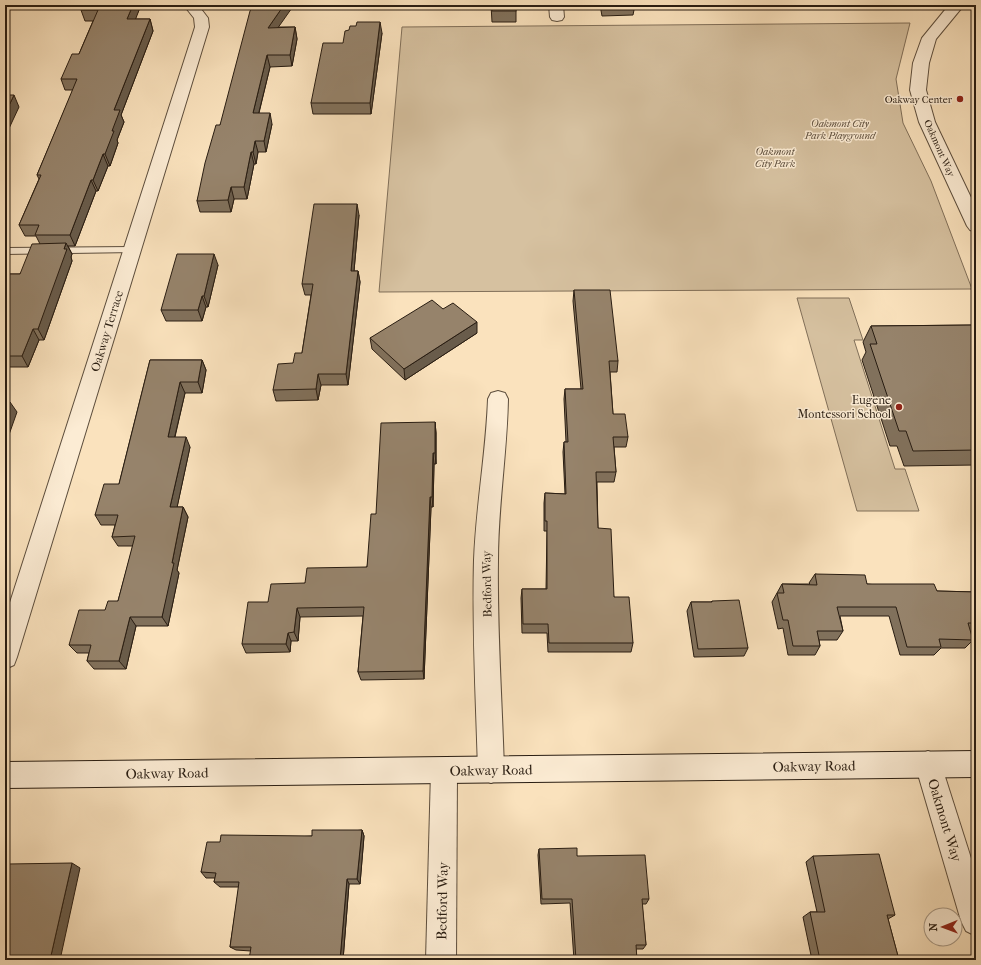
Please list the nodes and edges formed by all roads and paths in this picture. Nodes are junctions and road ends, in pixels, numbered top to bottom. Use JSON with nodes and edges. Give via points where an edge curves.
{"nodes":[{"id":1,"x":957,"y":5,"type":"edge"},
{"id":2,"x":193,"y":8,"type":"dead end"},
{"id":3,"x":976,"y":226,"type":"edge"},
{"id":4,"x":132,"y":250,"type":"junction"},
{"id":5,"x":5,"y":251,"type":"edge"},
{"id":6,"x":498,"y":399,"type":"dead end"},
{"id":7,"x":5,"y":657,"type":"edge"},
{"id":8,"x":928,"y":764,"type":"junction"},
{"id":9,"x":976,"y":764,"type":"edge"},
{"id":10,"x":491,"y":770,"type":"junction"},
{"id":11,"x":444,"y":771,"type":"junction"},
{"id":12,"x":5,"y":775,"type":"edge"},
{"id":13,"x":976,"y":921,"type":"edge"},
{"id":14,"x":441,"y":960,"type":"edge"}],
"edges":[{"from":1,"to":3,"type":"street","name":"Oakmont Way","via":[[929,38],[921,63],[918,90],[927,122]]},
{"from":2,"to":4,"type":"street","name":"Oakway Terrace","via":[[202,18],[202,27]]},
{"from":4,"to":5,"type":"lane"},
{"from":4,"to":7,"type":"street","name":"Oakway Terrace"},
{"from":6,"to":10,"type":"street","name":"Bedford Way","via":[[498,429],[486,560]]},
{"from":8,"to":9,"type":"street","name":"Oakway Road"},
{"from":8,"to":10,"type":"street","name":"Oakway Road"},
{"from":8,"to":13,"type":"street","name":"Oakmont Way"},
{"from":10,"to":11,"type":"street","name":"Oakway Road"},
{"from":11,"to":12,"type":"street","name":"Oakway Road"},
{"from":11,"to":14,"type":"street","name":"Bedford Way"}]}
